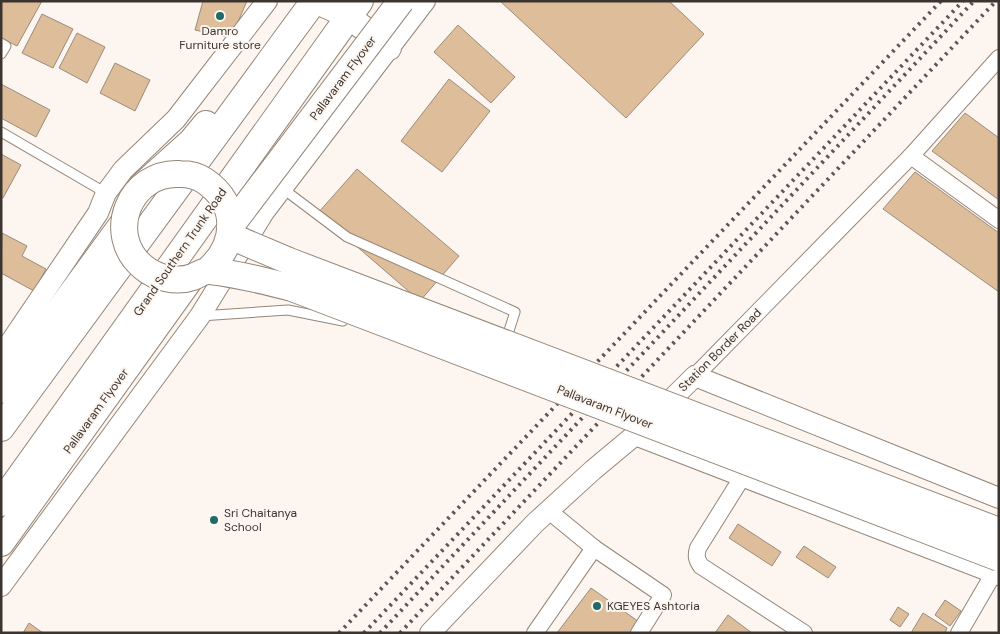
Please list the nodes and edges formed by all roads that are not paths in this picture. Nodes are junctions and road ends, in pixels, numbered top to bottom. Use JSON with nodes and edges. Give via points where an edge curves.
{"nodes":[{"id":1,"x":267,"y":1,"type":"edge"},
{"id":2,"x":297,"y":1,"type":"edge"},
{"id":3,"x":314,"y":1,"type":"edge"},
{"id":4,"x":401,"y":1,"type":"edge"},
{"id":5,"x":425,"y":1,"type":"edge"},
{"id":6,"x":354,"y":9,"type":"edge"},
{"id":7,"x":1,"y":43,"type":"edge"},
{"id":8,"x":390,"y":48,"type":"junction"},
{"id":9,"x":1,"y":54,"type":"edge"},
{"id":10,"x":999,"y":58,"type":"edge"},
{"id":11,"x":1,"y":132,"type":"edge"},
{"id":12,"x":911,"y":156,"type":"junction"},
{"id":13,"x":142,"y":186,"type":"junction"},
{"id":14,"x":282,"y":188,"type":"junction"},
{"id":15,"x":106,"y":193,"type":"junction"},
{"id":16,"x":999,"y":220,"type":"edge"},
{"id":17,"x":124,"y":222,"type":"junction"},
{"id":18,"x":230,"y":232,"type":"junction"},
{"id":19,"x":208,"y":274,"type":"junction"},
{"id":20,"x":200,"y":316,"type":"junction"},
{"id":21,"x":348,"y":322,"type":"dead end"},
{"id":22,"x":1,"y":356,"type":"edge"},
{"id":23,"x":695,"y":376,"type":"junction"},
{"id":24,"x":494,"y":378,"type":"dead end"},
{"id":25,"x":1,"y":390,"type":"edge"},
{"id":26,"x":1,"y":428,"type":"edge"},
{"id":27,"x":635,"y":435,"type":"junction"},
{"id":28,"x":742,"y":476,"type":"junction"},
{"id":29,"x":999,"y":498,"type":"edge"},
{"id":30,"x":1,"y":503,"type":"edge"},
{"id":31,"x":549,"y":510,"type":"junction"},
{"id":32,"x":999,"y":531,"type":"edge"},
{"id":33,"x":1,"y":543,"type":"edge"},
{"id":34,"x":594,"y":548,"type":"junction"},
{"id":35,"x":997,"y":569,"type":"edge"},
{"id":36,"x":1,"y":586,"type":"edge"},
{"id":37,"x":430,"y":633,"type":"edge"},
{"id":38,"x":534,"y":633,"type":"edge"},
{"id":39,"x":639,"y":633,"type":"edge"},
{"id":40,"x":804,"y":633,"type":"edge"},
{"id":41,"x":958,"y":633,"type":"edge"}],
"edges":[{"from":1,"to":15,"type":"street","via":[[176,119],[123,170]]},
{"from":2,"to":13,"type":"main road","name":"Pallavaram Flyover","bridge":true,"via":[[192,142]]},
{"from":3,"to":6,"type":"main road"},
{"from":3,"to":26,"type":"main road"},
{"from":4,"to":18,"type":"main road","name":"Pallavaram Flyover","bridge":true},
{"from":5,"to":8,"type":"street"},
{"from":6,"to":8,"type":"main road"},
{"from":6,"to":30,"type":"main road","name":"Grand Southern Trunk Road"},
{"from":7,"to":9,"type":"lane","via":[[6,46]]},
{"from":8,"to":14,"type":"street"},
{"from":10,"to":12,"type":"street","name":"Station Border Road"},
{"from":11,"to":15,"type":"lane"},
{"from":12,"to":16,"type":"street"},
{"from":12,"to":23,"type":"street","name":"Station Border Road"},
{"from":13,"to":17,"type":"main road","name":"Pallavaram Flyover","bridge":true,"via":[[126,208]]},
{"from":13,"to":18,"type":"main road","name":"Pallavaram Flyover","bridge":true,"via":[[156,177],[172,173],[204,180],[217,190],[226,204]]},
{"from":14,"to":19,"type":"street"},
{"from":14,"to":24,"type":"lane","via":[[347,237],[515,312]]},
{"from":15,"to":22,"type":"street","via":[[98,213]]},
{"from":17,"to":19,"type":"main road","name":"Pallavaram Flyover","bridge":true,"via":[[125,239],[132,254],[157,276],[174,280]]},
{"from":17,"to":25,"type":"main road","name":"Pallavaram Flyover"},
{"from":18,"to":19,"type":"main road","name":"Pallavaram Flyover","bridge":true,"via":[[222,255]]},
{"from":18,"to":32,"type":"main road","name":"Pallavaram Flyover","bridge":true,"via":[[281,258]]},
{"from":19,"to":20,"type":"street"},
{"from":19,"to":33,"type":"main road","name":"Pallavaram Flyover"},
{"from":19,"to":35,"type":"main road","name":"Pallavaram Flyover","bridge":true,"via":[[252,278],[292,288]]},
{"from":20,"to":21,"type":"lane","via":[[288,310]]},
{"from":20,"to":36,"type":"street"},
{"from":23,"to":27,"type":"street","name":"Station Border Road"},
{"from":23,"to":29,"type":"street"},
{"from":27,"to":28,"type":"street"},
{"from":27,"to":31,"type":"street","name":"Station Border Road"},
{"from":28,"to":35,"type":"street"},
{"from":28,"to":40,"type":"street","via":[[696,556],[700,566]]},
{"from":31,"to":34,"type":"street"},
{"from":31,"to":37,"type":"street","name":"Station Border Road"},
{"from":34,"to":38,"type":"street"},
{"from":34,"to":39,"type":"street","via":[[663,595]]},
{"from":35,"to":41,"type":"street"}]}
